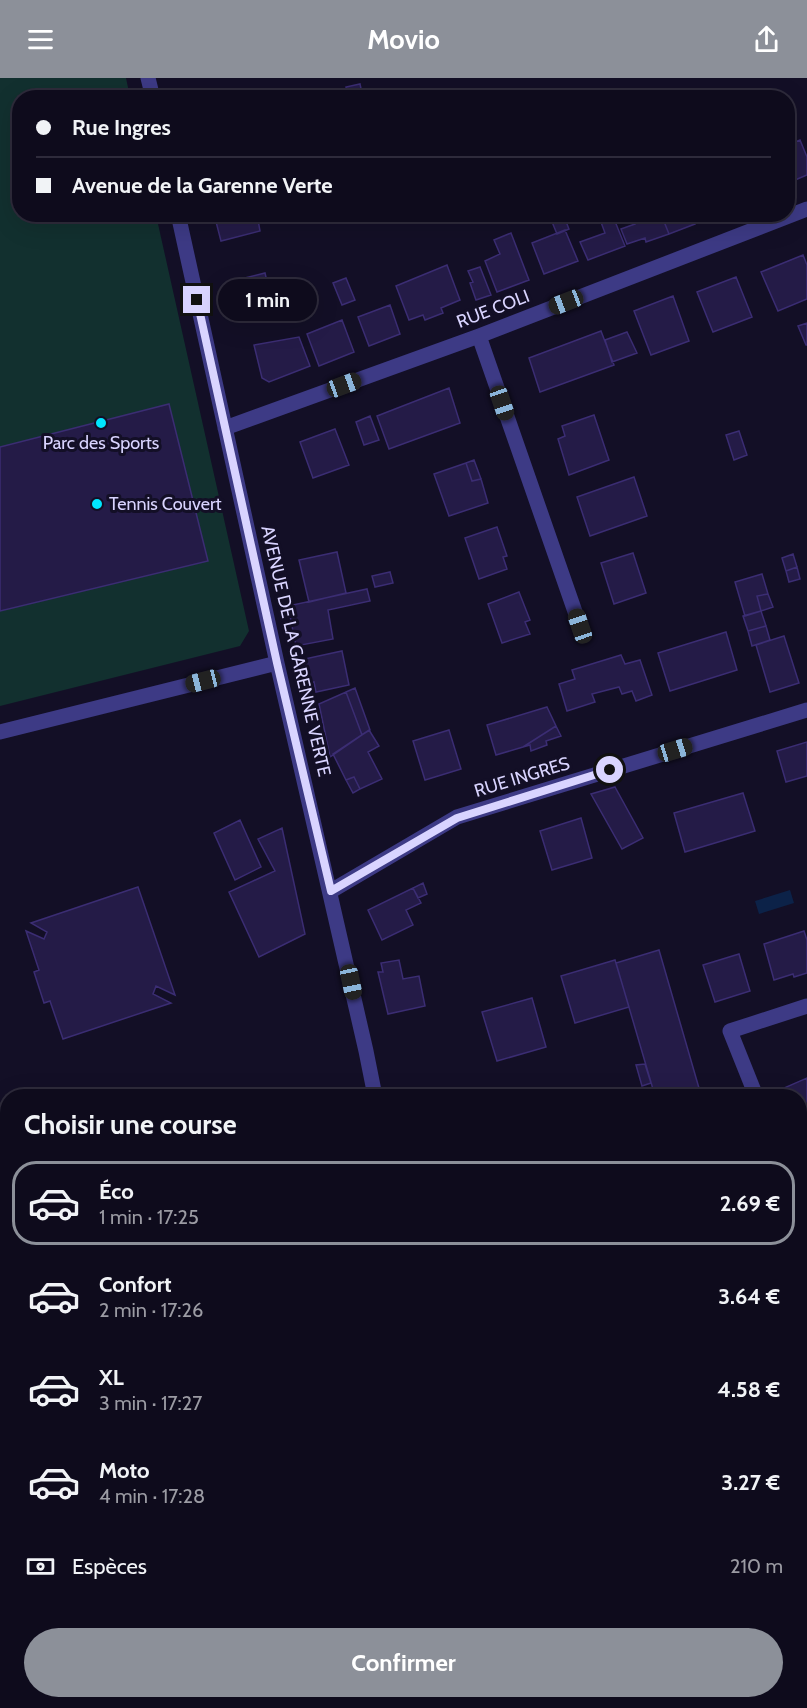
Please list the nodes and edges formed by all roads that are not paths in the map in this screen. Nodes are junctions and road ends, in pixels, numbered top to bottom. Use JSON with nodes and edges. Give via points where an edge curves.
{"nodes":[{"id":1,"x":180,"y":222,"type":"edge"},
{"id":2,"x":773,"y":222,"type":"edge"},
{"id":3,"x":478,"y":336,"type":"junction"},
{"id":4,"x":225,"y":428,"type":"junction"},
{"id":5,"x":580,"y":626,"type":"dead end"},
{"id":6,"x":277,"y":663,"type":"junction"},
{"id":7,"x":807,"y":710,"type":"edge"},
{"id":8,"x":0,"y":732,"type":"edge"},
{"id":9,"x":331,"y":891,"type":"junction"},
{"id":10,"x":807,"y":1006,"type":"edge"},
{"id":11,"x":374,"y":1089,"type":"edge"},
{"id":12,"x":753,"y":1089,"type":"edge"}],
"edges":[{"from":1,"to":4,"type":"street","name":"AVENUE DE LA GARENNE VERTE"},
{"from":2,"to":3,"type":"street","name":"RUE COLI"},
{"from":3,"to":4,"type":"street","name":"RUE COLI"},
{"from":3,"to":5,"type":"street"},
{"from":4,"to":6,"type":"street","name":"AVENUE DE LA GARENNE VERTE"},
{"from":6,"to":8,"type":"street"},
{"from":6,"to":9,"type":"street","name":"AVENUE DE LA GARENNE VERTE"},
{"from":7,"to":9,"type":"street","name":"RUE INGRES","via":[[457,818]]},
{"from":9,"to":11,"type":"street","name":"AVENUE DE LA GARENNE VERTE"},
{"from":10,"to":12,"type":"street","via":[[730,1030]]}]}
